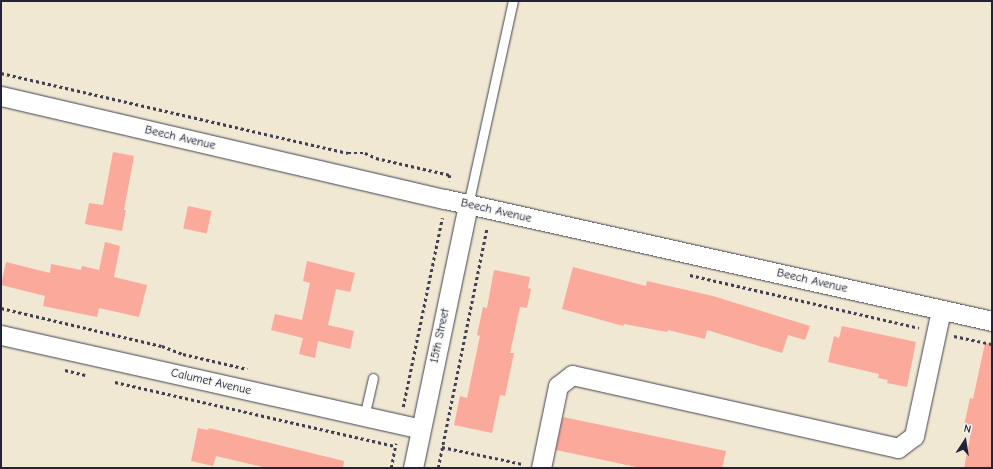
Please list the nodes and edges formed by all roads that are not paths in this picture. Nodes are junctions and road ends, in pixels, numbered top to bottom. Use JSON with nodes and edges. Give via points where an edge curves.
{"nodes":[{"id":1,"x":513,"y":1,"type":"edge"},
{"id":2,"x":1,"y":96,"type":"edge"},
{"id":3,"x":468,"y":204,"type":"junction"},
{"id":4,"x":941,"y":310,"type":"junction"},
{"id":5,"x":992,"y":321,"type":"edge"},
{"id":6,"x":1,"y":335,"type":"edge"},
{"id":7,"x":373,"y":378,"type":"dead end"},
{"id":8,"x":364,"y":416,"type":"junction"},
{"id":9,"x":421,"y":429,"type":"junction"},
{"id":10,"x":413,"y":468,"type":"edge"},
{"id":11,"x":541,"y":468,"type":"edge"}],
"edges":[{"from":1,"to":3,"type":"lane"},
{"from":2,"to":3,"type":"street","name":"Beech Avenue"},
{"from":3,"to":4,"type":"street","name":"Beech Avenue"},
{"from":3,"to":9,"type":"street","name":"15th Street"},
{"from":4,"to":5,"type":"street","name":"Beech Avenue"},
{"from":4,"to":11,"type":"street","via":[[914,436],[898,448],[572,375],[558,386]]},
{"from":6,"to":8,"type":"street","name":"Calumet Avenue"},
{"from":7,"to":8,"type":"lane"},
{"from":8,"to":9,"type":"street","name":"Calumet Avenue"},
{"from":9,"to":10,"type":"street","name":"15th Street"}]}
